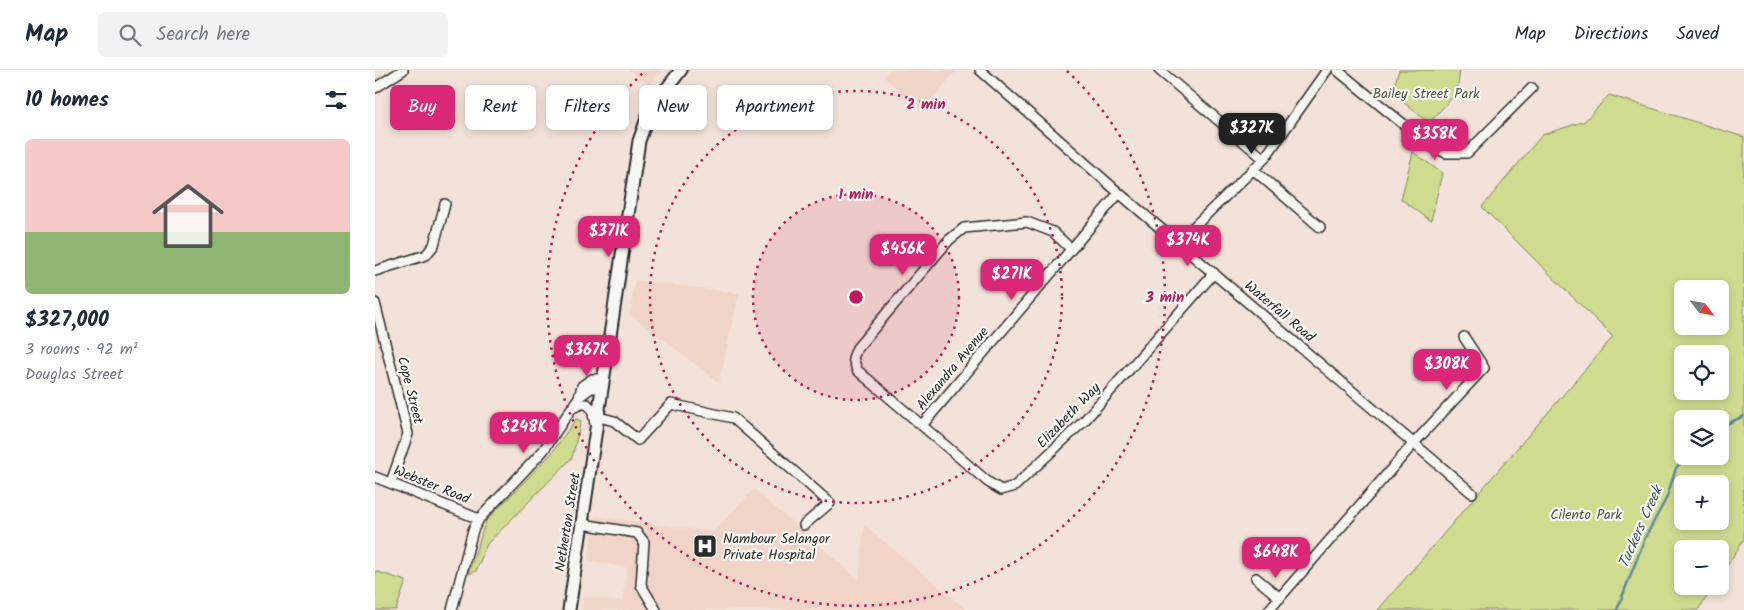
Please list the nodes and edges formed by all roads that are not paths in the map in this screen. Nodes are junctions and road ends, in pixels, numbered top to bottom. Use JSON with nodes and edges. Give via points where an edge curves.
{"nodes":[{"id":1,"x":403,"y":70,"type":"edge"},
{"id":2,"x":681,"y":70,"type":"edge"},
{"id":3,"x":980,"y":70,"type":"edge"},
{"id":4,"x":1159,"y":70,"type":"edge"},
{"id":5,"x":1327,"y":70,"type":"edge"},
{"id":6,"x":1337,"y":70,"type":"edge"},
{"id":7,"x":375,"y":88,"type":"edge"},
{"id":8,"x":1532,"y":88,"type":"dead end"},
{"id":9,"x":1263,"y":159,"type":"junction"},
{"id":10,"x":1254,"y":170,"type":"junction"},
{"id":11,"x":1119,"y":193,"type":"junction"},
{"id":12,"x":445,"y":204,"type":"dead end"},
{"id":13,"x":1321,"y":227,"type":"dead end"},
{"id":14,"x":1178,"y":242,"type":"junction"},
{"id":15,"x":1071,"y":249,"type":"junction"},
{"id":16,"x":375,"y":271,"type":"edge"},
{"id":17,"x":1214,"y":274,"type":"junction"},
{"id":18,"x":375,"y":303,"type":"edge"},
{"id":19,"x":1464,"y":337,"type":"dead end"},
{"id":20,"x":603,"y":383,"type":"junction"},
{"id":21,"x":571,"y":410,"type":"junction"},
{"id":22,"x":599,"y":416,"type":"junction"},
{"id":23,"x":923,"y":424,"type":"junction"},
{"id":24,"x":597,"y":430,"type":"junction"},
{"id":25,"x":1414,"y":443,"type":"junction"},
{"id":26,"x":375,"y":477,"type":"edge"},
{"id":27,"x":391,"y":482,"type":"junction"},
{"id":28,"x":1473,"y":493,"type":"dead end"},
{"id":29,"x":479,"y":519,"type":"junction"},
{"id":30,"x":582,"y":524,"type":"junction"},
{"id":31,"x":804,"y":525,"type":"dead end"},
{"id":32,"x":1256,"y":578,"type":"dead end"},
{"id":33,"x":1280,"y":598,"type":"junction"},
{"id":34,"x":451,"y":610,"type":"edge"},
{"id":35,"x":569,"y":610,"type":"edge"},
{"id":36,"x":656,"y":610,"type":"edge"},
{"id":37,"x":1269,"y":610,"type":"edge"}],
"edges":[{"from":1,"to":7,"type":"street"},
{"from":2,"to":20,"type":"main road","name":"Netherton Street","via":[[653,106],[641,131]]},
{"from":3,"to":11,"type":"street","name":"Waterfall Road"},
{"from":4,"to":9,"type":"street"},
{"from":5,"to":9,"type":"street"},
{"from":6,"to":8,"type":"street","via":[[1429,145],[1446,153],[1467,153]]},
{"from":9,"to":10,"type":"street"},
{"from":10,"to":13,"type":"street"},
{"from":10,"to":14,"type":"street"},
{"from":11,"to":14,"type":"street","name":"Waterfall Road"},
{"from":11,"to":15,"type":"street","name":"Alexandra Avenue"},
{"from":12,"to":16,"type":"street","via":[[434,245],[426,254]]},
{"from":14,"to":17,"type":"street","name":"Waterfall Road"},
{"from":15,"to":23,"type":"street","name":"Alexandra Avenue"},
{"from":15,"to":23,"type":"street","name":"Elizabeth Way","via":[[1053,232],[1027,222],[964,228],[949,240],[857,348],[853,358],[857,370]]},
{"from":17,"to":23,"type":"street","name":"Elizabeth Way","via":[[1084,421],[1015,486],[1001,490],[988,482]]},
{"from":17,"to":25,"type":"street","name":"Waterfall Road"},
{"from":18,"to":27,"type":"street","name":"Cope Street","via":[[408,434]]},
{"from":19,"to":25,"type":"street","via":[[1484,368]]},
{"from":20,"to":21,"type":"street","via":[[579,396]]},
{"from":20,"to":22,"type":"main road","name":"Netherton Street"},
{"from":21,"to":24,"type":"street","via":[[581,404],[589,406]]},
{"from":21,"to":29,"type":"street","via":[[537,457]]},
{"from":22,"to":24,"type":"main road","name":"Netherton Street"},
{"from":22,"to":31,"type":"street","via":[[614,421],[638,440],[671,404],[733,418],[830,503]]},
{"from":24,"to":30,"type":"main road","name":"Netherton Street"},
{"from":25,"to":28,"type":"street","name":"Waterfall Road"},
{"from":25,"to":33,"type":"street"},
{"from":26,"to":27,"type":"street","name":"Webster Road"},
{"from":27,"to":29,"type":"street","name":"Webster Road"},
{"from":29,"to":34,"type":"street"},
{"from":30,"to":35,"type":"main road","name":"Netherton Street"},
{"from":30,"to":36,"type":"street","via":[[637,533],[644,542],[641,585]]},
{"from":32,"to":33,"type":"street"},
{"from":33,"to":37,"type":"street"}]}
